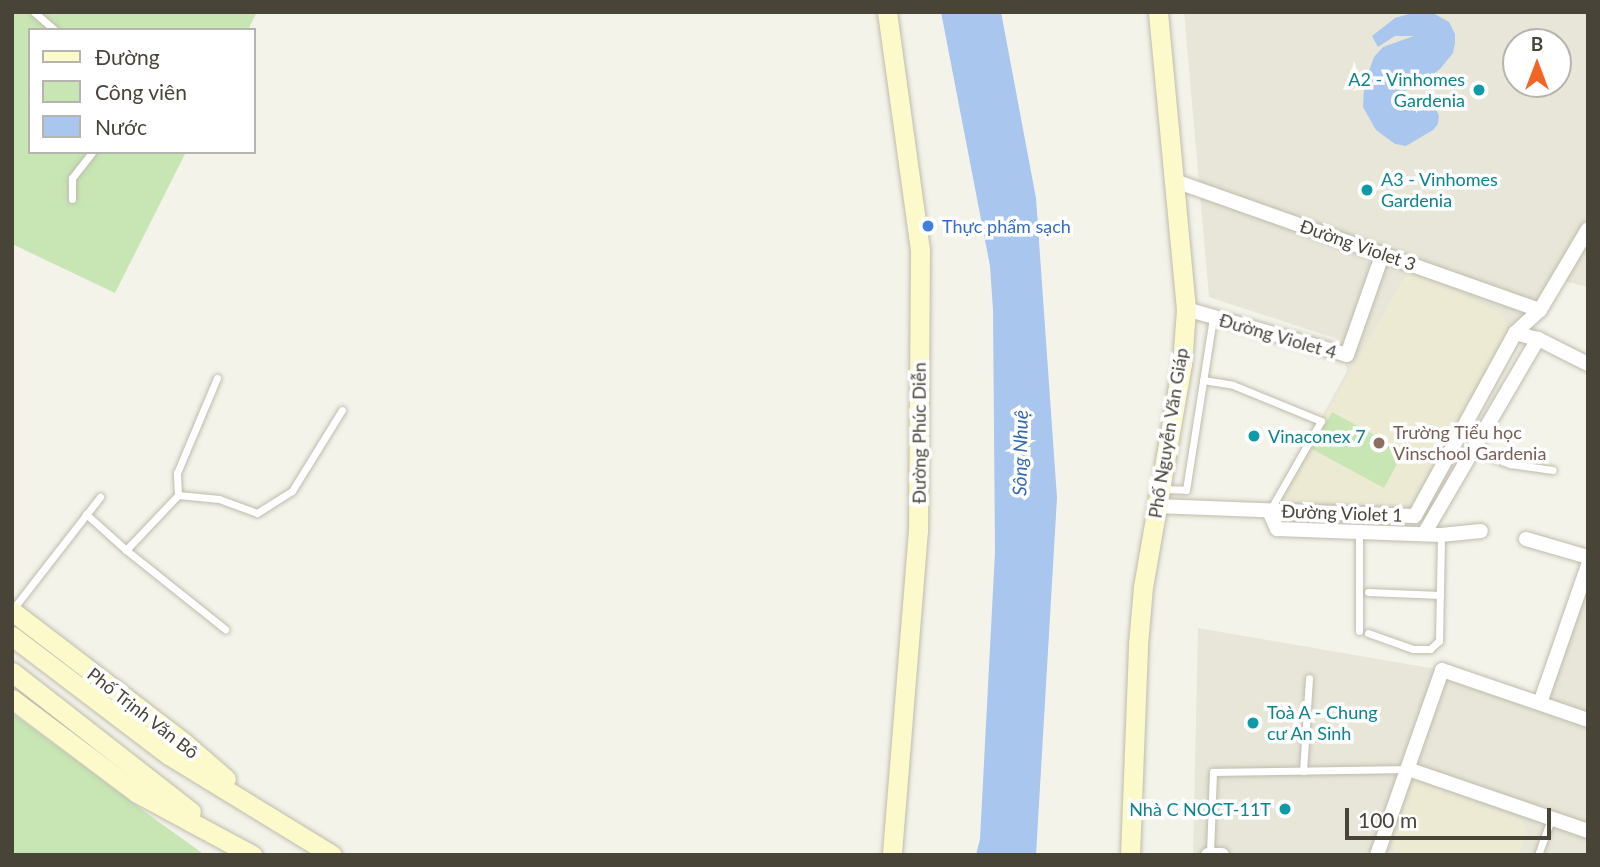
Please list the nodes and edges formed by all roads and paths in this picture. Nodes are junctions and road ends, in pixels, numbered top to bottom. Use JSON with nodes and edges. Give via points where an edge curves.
{"nodes":[{"id":1,"x":34,"y":12,"type":"edge"},
{"id":2,"x":887,"y":12,"type":"edge"},
{"id":3,"x":1158,"y":12,"type":"edge"},
{"id":4,"x":53,"y":28,"type":"edge"},
{"id":5,"x":90,"y":154,"type":"edge"},
{"id":6,"x":1175,"y":181,"type":"junction"},
{"id":7,"x":72,"y":199,"type":"dead end"},
{"id":8,"x":1588,"y":229,"type":"edge"},
{"id":9,"x":1383,"y":253,"type":"junction"},
{"id":10,"x":1186,"y":309,"type":"junction"},
{"id":11,"x":1540,"y":310,"type":"junction"},
{"id":12,"x":1213,"y":317,"type":"junction"},
{"id":13,"x":1515,"y":333,"type":"junction"},
{"id":14,"x":1538,"y":339,"type":"junction"},
{"id":15,"x":1588,"y":364,"type":"edge"},
{"id":16,"x":218,"y":378,"type":"dead end"},
{"id":17,"x":1203,"y":380,"type":"junction"},
{"id":18,"x":342,"y":410,"type":"dead end"},
{"id":19,"x":1473,"y":450,"type":"junction"},
{"id":20,"x":1553,"y":470,"type":"dead end"},
{"id":21,"x":1186,"y":490,"type":"junction"},
{"id":22,"x":178,"y":495,"type":"junction"},
{"id":23,"x":100,"y":497,"type":"dead end"},
{"id":24,"x":1157,"y":498,"type":"junction"},
{"id":25,"x":1187,"y":509,"type":"junction"},
{"id":26,"x":1269,"y":511,"type":"junction"},
{"id":27,"x":86,"y":514,"type":"junction"},
{"id":28,"x":1359,"y":531,"type":"junction"},
{"id":29,"x":1481,"y":531,"type":"dead end"},
{"id":30,"x":1424,"y":534,"type":"junction"},
{"id":31,"x":1441,"y":535,"type":"junction"},
{"id":32,"x":1526,"y":539,"type":"dead end"},
{"id":33,"x":126,"y":551,"type":"junction"},
{"id":34,"x":1588,"y":557,"type":"edge"},
{"id":35,"x":1588,"y":565,"type":"edge"},
{"id":36,"x":1368,"y":592,"type":"dead end"},
{"id":37,"x":1440,"y":595,"type":"junction"},
{"id":38,"x":12,"y":610,"type":"edge"},
{"id":39,"x":225,"y":629,"type":"dead end"},
{"id":40,"x":1359,"y":631,"type":"dead end"},
{"id":41,"x":1368,"y":633,"type":"dead end"},
{"id":42,"x":12,"y":636,"type":"edge"},
{"id":43,"x":12,"y":673,"type":"edge"},
{"id":44,"x":1309,"y":678,"type":"dead end"},
{"id":45,"x":12,"y":699,"type":"edge"},
{"id":46,"x":1540,"y":703,"type":"junction"},
{"id":47,"x":1588,"y":720,"type":"edge"},
{"id":48,"x":1408,"y":769,"type":"junction"},
{"id":49,"x":1303,"y":771,"type":"junction"},
{"id":50,"x":272,"y":819,"type":"junction"},
{"id":51,"x":1551,"y":819,"type":"junction"},
{"id":52,"x":1588,"y":831,"type":"edge"},
{"id":53,"x":223,"y":838,"type":"junction"},
{"id":54,"x":1209,"y":854,"type":"edge"},
{"id":55,"x":252,"y":855,"type":"edge"},
{"id":56,"x":332,"y":855,"type":"edge"},
{"id":57,"x":892,"y":855,"type":"edge"},
{"id":58,"x":1130,"y":855,"type":"edge"},
{"id":59,"x":1222,"y":855,"type":"edge"},
{"id":60,"x":1377,"y":855,"type":"edge"},
{"id":61,"x":1538,"y":855,"type":"edge"}],
"edges":[{"from":1,"to":4,"type":"lane"},
{"from":2,"to":57,"type":"street","name":"Đường Phúc Diễn","via":[[920,251],[918,530]]},
{"from":3,"to":6,"type":"street","name":"Phố Nguyễn Văn Giáp"},
{"from":5,"to":7,"type":"lane","via":[[72,178]]},
{"from":6,"to":9,"type":"street","name":"Đường Violet 3"},
{"from":6,"to":10,"type":"street","name":"Phố Nguyễn Văn Giáp"},
{"from":8,"to":11,"type":"street","name":"Đường Violet 1"},
{"from":9,"to":11,"type":"street","name":"Đường Violet 3"},
{"from":9,"to":12,"type":"street","name":"Đường Violet 4","via":[[1347,355]]},
{"from":10,"to":12,"type":"street","name":"Đường Violet 4"},
{"from":10,"to":24,"type":"street","name":"Phố Nguyễn Văn Giáp","via":[[1182,364]]},
{"from":11,"to":13,"type":"street","name":"Đường Violet 1"},
{"from":12,"to":17,"type":"lane"},
{"from":13,"to":14,"type":"street"},
{"from":13,"to":26,"type":"street","name":"Đường Violet 1","via":[[1415,516]]},
{"from":14,"to":15,"type":"street"},
{"from":14,"to":19,"type":"street"},
{"from":16,"to":22,"type":"lane","via":[[177,473]]},
{"from":17,"to":21,"type":"lane"},
{"from":17,"to":26,"type":"lane","via":[[1233,385],[1321,421]]},
{"from":18,"to":22,"type":"lane","via":[[292,491],[257,513],[219,499]]},
{"from":19,"to":20,"type":"lane","via":[[1510,464]]},
{"from":19,"to":30,"type":"street"},
{"from":21,"to":24,"type":"lane"},
{"from":21,"to":25,"type":"lane"},
{"from":22,"to":33,"type":"lane"},
{"from":23,"to":27,"type":"lane"},
{"from":24,"to":25,"type":"street"},
{"from":24,"to":58,"type":"street","name":"Phố Nguyễn Văn Giáp","via":[[1138,644]]},
{"from":25,"to":26,"type":"street"},
{"from":26,"to":28,"type":"street","via":[[1276,529]]},
{"from":27,"to":33,"type":"lane"},
{"from":27,"to":38,"type":"lane"},
{"from":28,"to":30,"type":"street"},
{"from":28,"to":40,"type":"lane"},
{"from":29,"to":31,"type":"street"},
{"from":30,"to":31,"type":"street"},
{"from":31,"to":37,"type":"lane"},
{"from":32,"to":34,"type":"street"},
{"from":33,"to":39,"type":"lane"},
{"from":35,"to":46,"type":"street"},
{"from":36,"to":37,"type":"lane"},
{"from":37,"to":41,"type":"lane","via":[[1435,646],[1413,649]]},
{"from":38,"to":50,"type":"street","name":"Phố Trịnh Văn Bô","via":[[181,741]]},
{"from":42,"to":50,"type":"street","name":"Phố Trịnh Văn Bô","via":[[169,755]]},
{"from":43,"to":53,"type":"street"},
{"from":44,"to":49,"type":"lane"},
{"from":45,"to":53,"type":"street","via":[[137,793]]},
{"from":46,"to":47,"type":"street"},
{"from":46,"to":48,"type":"street","via":[[1442,670]]},
{"from":48,"to":49,"type":"lane"},
{"from":48,"to":51,"type":"street"},
{"from":48,"to":60,"type":"street"},
{"from":49,"to":54,"type":"lane","via":[[1213,772]]},
{"from":50,"to":56,"type":"street","name":"Phố Trịnh Văn Bô"},
{"from":51,"to":52,"type":"street"},
{"from":51,"to":61,"type":"lane"},
{"from":53,"to":55,"type":"street"},
{"from":54,"to":59,"type":"street"}]}
